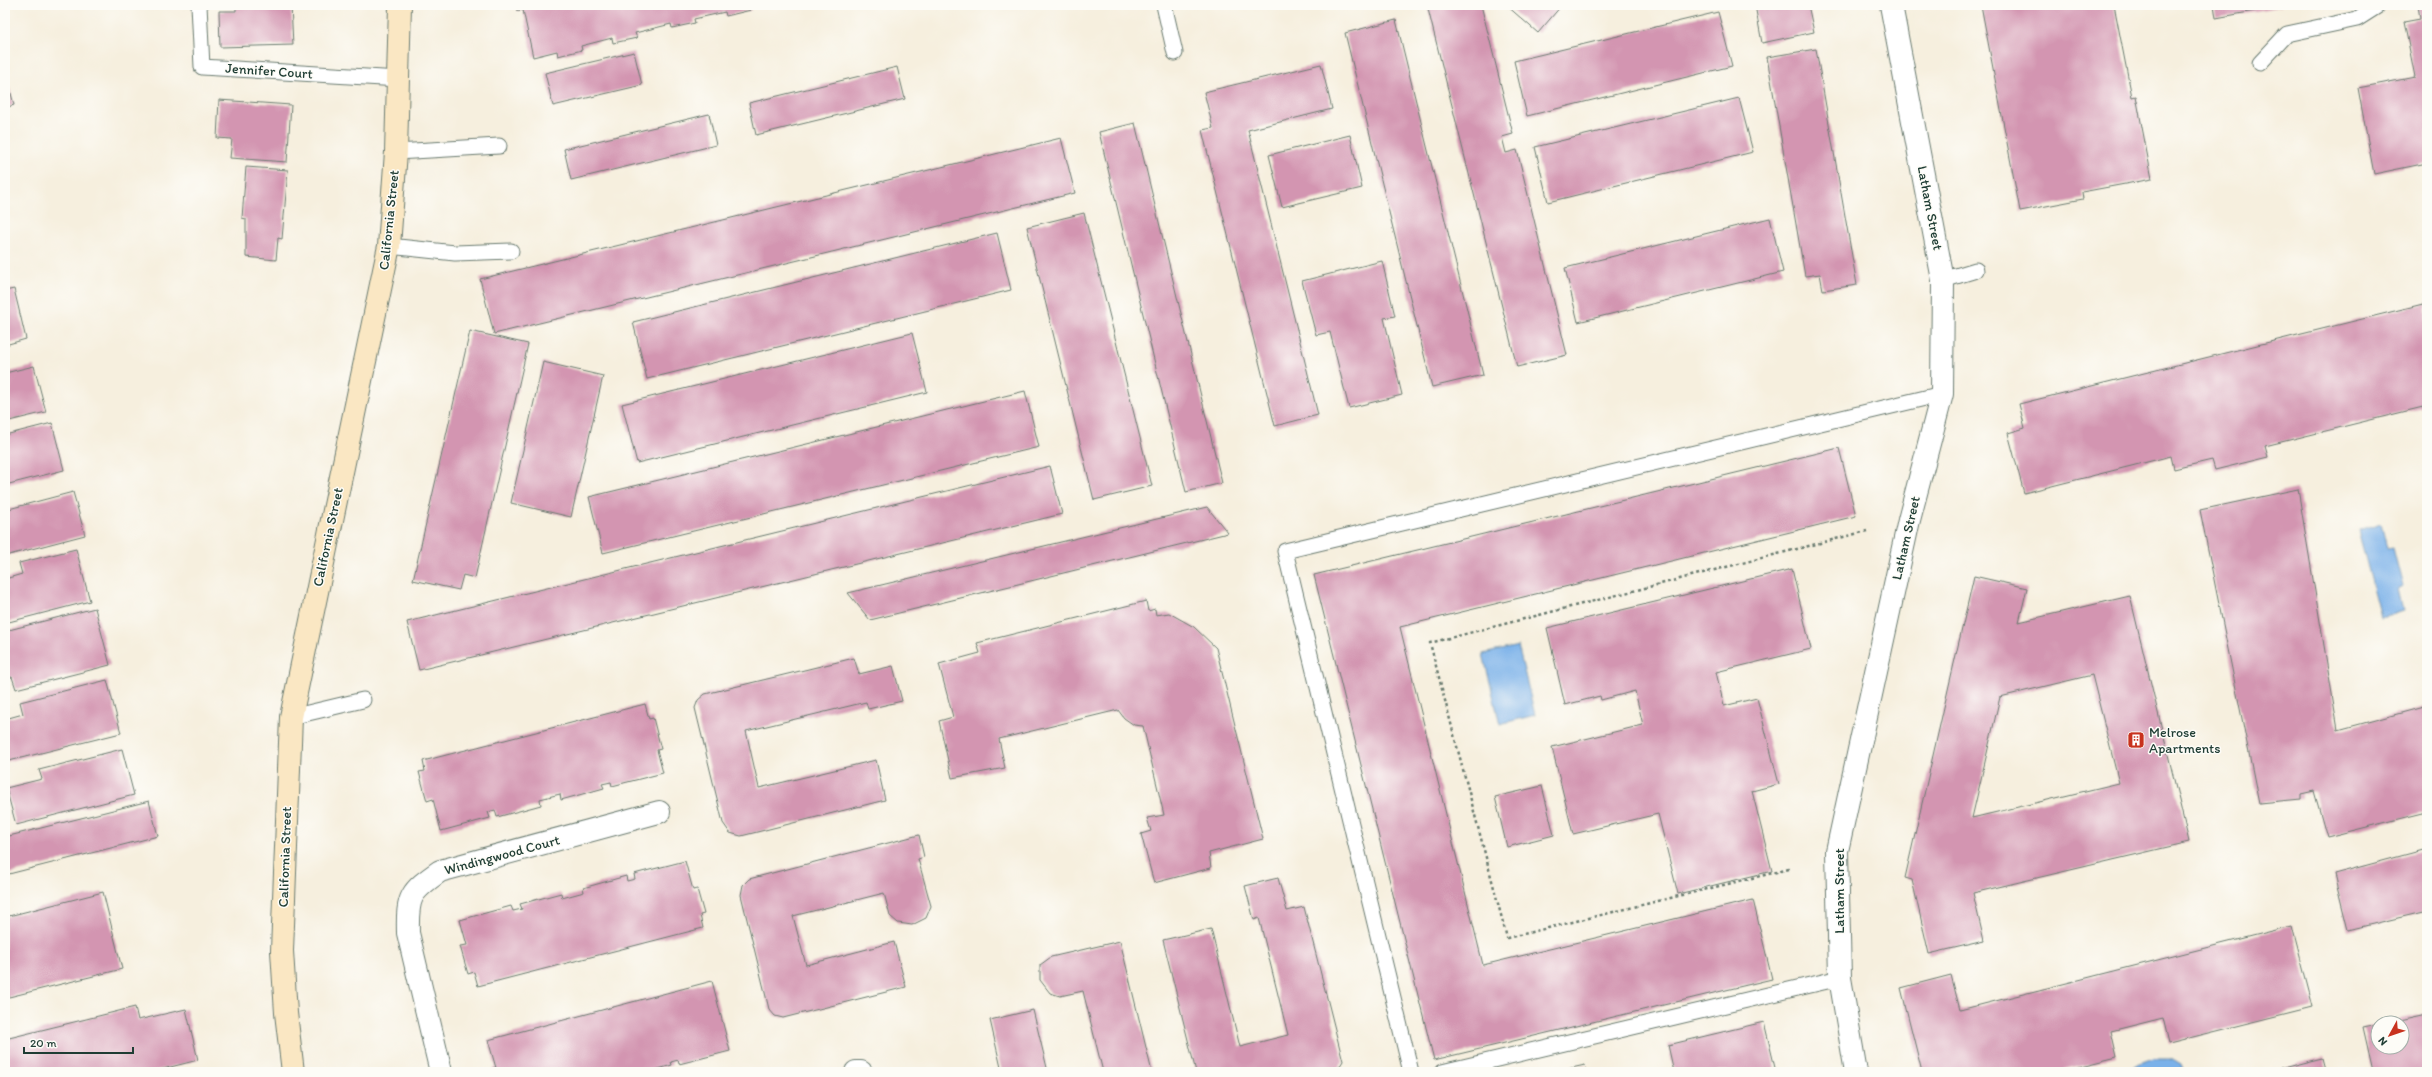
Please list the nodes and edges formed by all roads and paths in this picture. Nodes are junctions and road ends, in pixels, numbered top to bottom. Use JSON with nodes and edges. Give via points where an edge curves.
{"nodes":[{"id":1,"x":199,"y":5,"type":"edge"},
{"id":2,"x":400,"y":5,"type":"edge"},
{"id":3,"x":1164,"y":5,"type":"edge"},
{"id":4,"x":1891,"y":5,"type":"edge"},
{"id":5,"x":2379,"y":5,"type":"edge"},
{"id":6,"x":1175,"y":53,"type":"dead end"},
{"id":7,"x":2260,"y":63,"type":"dead end"},
{"id":8,"x":399,"y":79,"type":"junction"},
{"id":9,"x":499,"y":146,"type":"dead end"},
{"id":10,"x":396,"y":152,"type":"junction"},
{"id":11,"x":389,"y":246,"type":"junction"},
{"id":12,"x":511,"y":251,"type":"dead end"},
{"id":13,"x":1976,"y":270,"type":"dead end"},
{"id":14,"x":1943,"y":280,"type":"junction"},
{"id":15,"x":1942,"y":394,"type":"junction"},
{"id":16,"x":1867,"y":531,"type":"dead end"},
{"id":17,"x":363,"y":700,"type":"dead end"},
{"id":18,"x":291,"y":717,"type":"junction"},
{"id":19,"x":659,"y":812,"type":"dead end"},
{"id":20,"x":1789,"y":870,"type":"dead end"},
{"id":21,"x":1840,"y":978,"type":"junction"},
{"id":22,"x":293,"y":1072,"type":"edge"},
{"id":23,"x":441,"y":1072,"type":"edge"},
{"id":24,"x":856,"y":1072,"type":"edge"},
{"id":25,"x":861,"y":1072,"type":"edge"},
{"id":26,"x":1411,"y":1072,"type":"edge"},
{"id":27,"x":1442,"y":1072,"type":"edge"},
{"id":28,"x":1856,"y":1072,"type":"edge"}],
"edges":[{"from":1,"to":8,"type":"lane","name":"Jennifer Court","via":[[202,67]]},
{"from":2,"to":8,"type":"main road","name":"California Street"},
{"from":3,"to":6,"type":"lane"},
{"from":4,"to":14,"type":"street","name":"Latham Street"},
{"from":5,"to":7,"type":"lane","via":[[2357,19],[2287,34]]},
{"from":8,"to":10,"type":"main road","name":"California Street"},
{"from":9,"to":10,"type":"lane"},
{"from":10,"to":11,"type":"main road","name":"California Street"},
{"from":11,"to":12,"type":"lane","via":[[455,253]]},
{"from":11,"to":18,"type":"main road","name":"California Street"},
{"from":13,"to":14,"type":"lane"},
{"from":14,"to":15,"type":"street","name":"Latham Street"},
{"from":15,"to":21,"type":"street","name":"Latham Street","via":[[1909,520],[1837,851]]},
{"from":15,"to":26,"type":"lane","via":[[1285,551]]},
{"from":16,"to":20,"type":"path","via":[[1430,643],[1507,938]]},
{"from":17,"to":18,"type":"lane"},
{"from":18,"to":22,"type":"main road","name":"California Street","via":[[282,952]]},
{"from":19,"to":23,"type":"street","name":"Windingwood Court","via":[[440,870],[410,896],[407,912],[408,933]]},
{"from":21,"to":27,"type":"lane"},
{"from":21,"to":28,"type":"street","name":"Latham Street"},
{"from":24,"to":25,"type":"street"}]}
